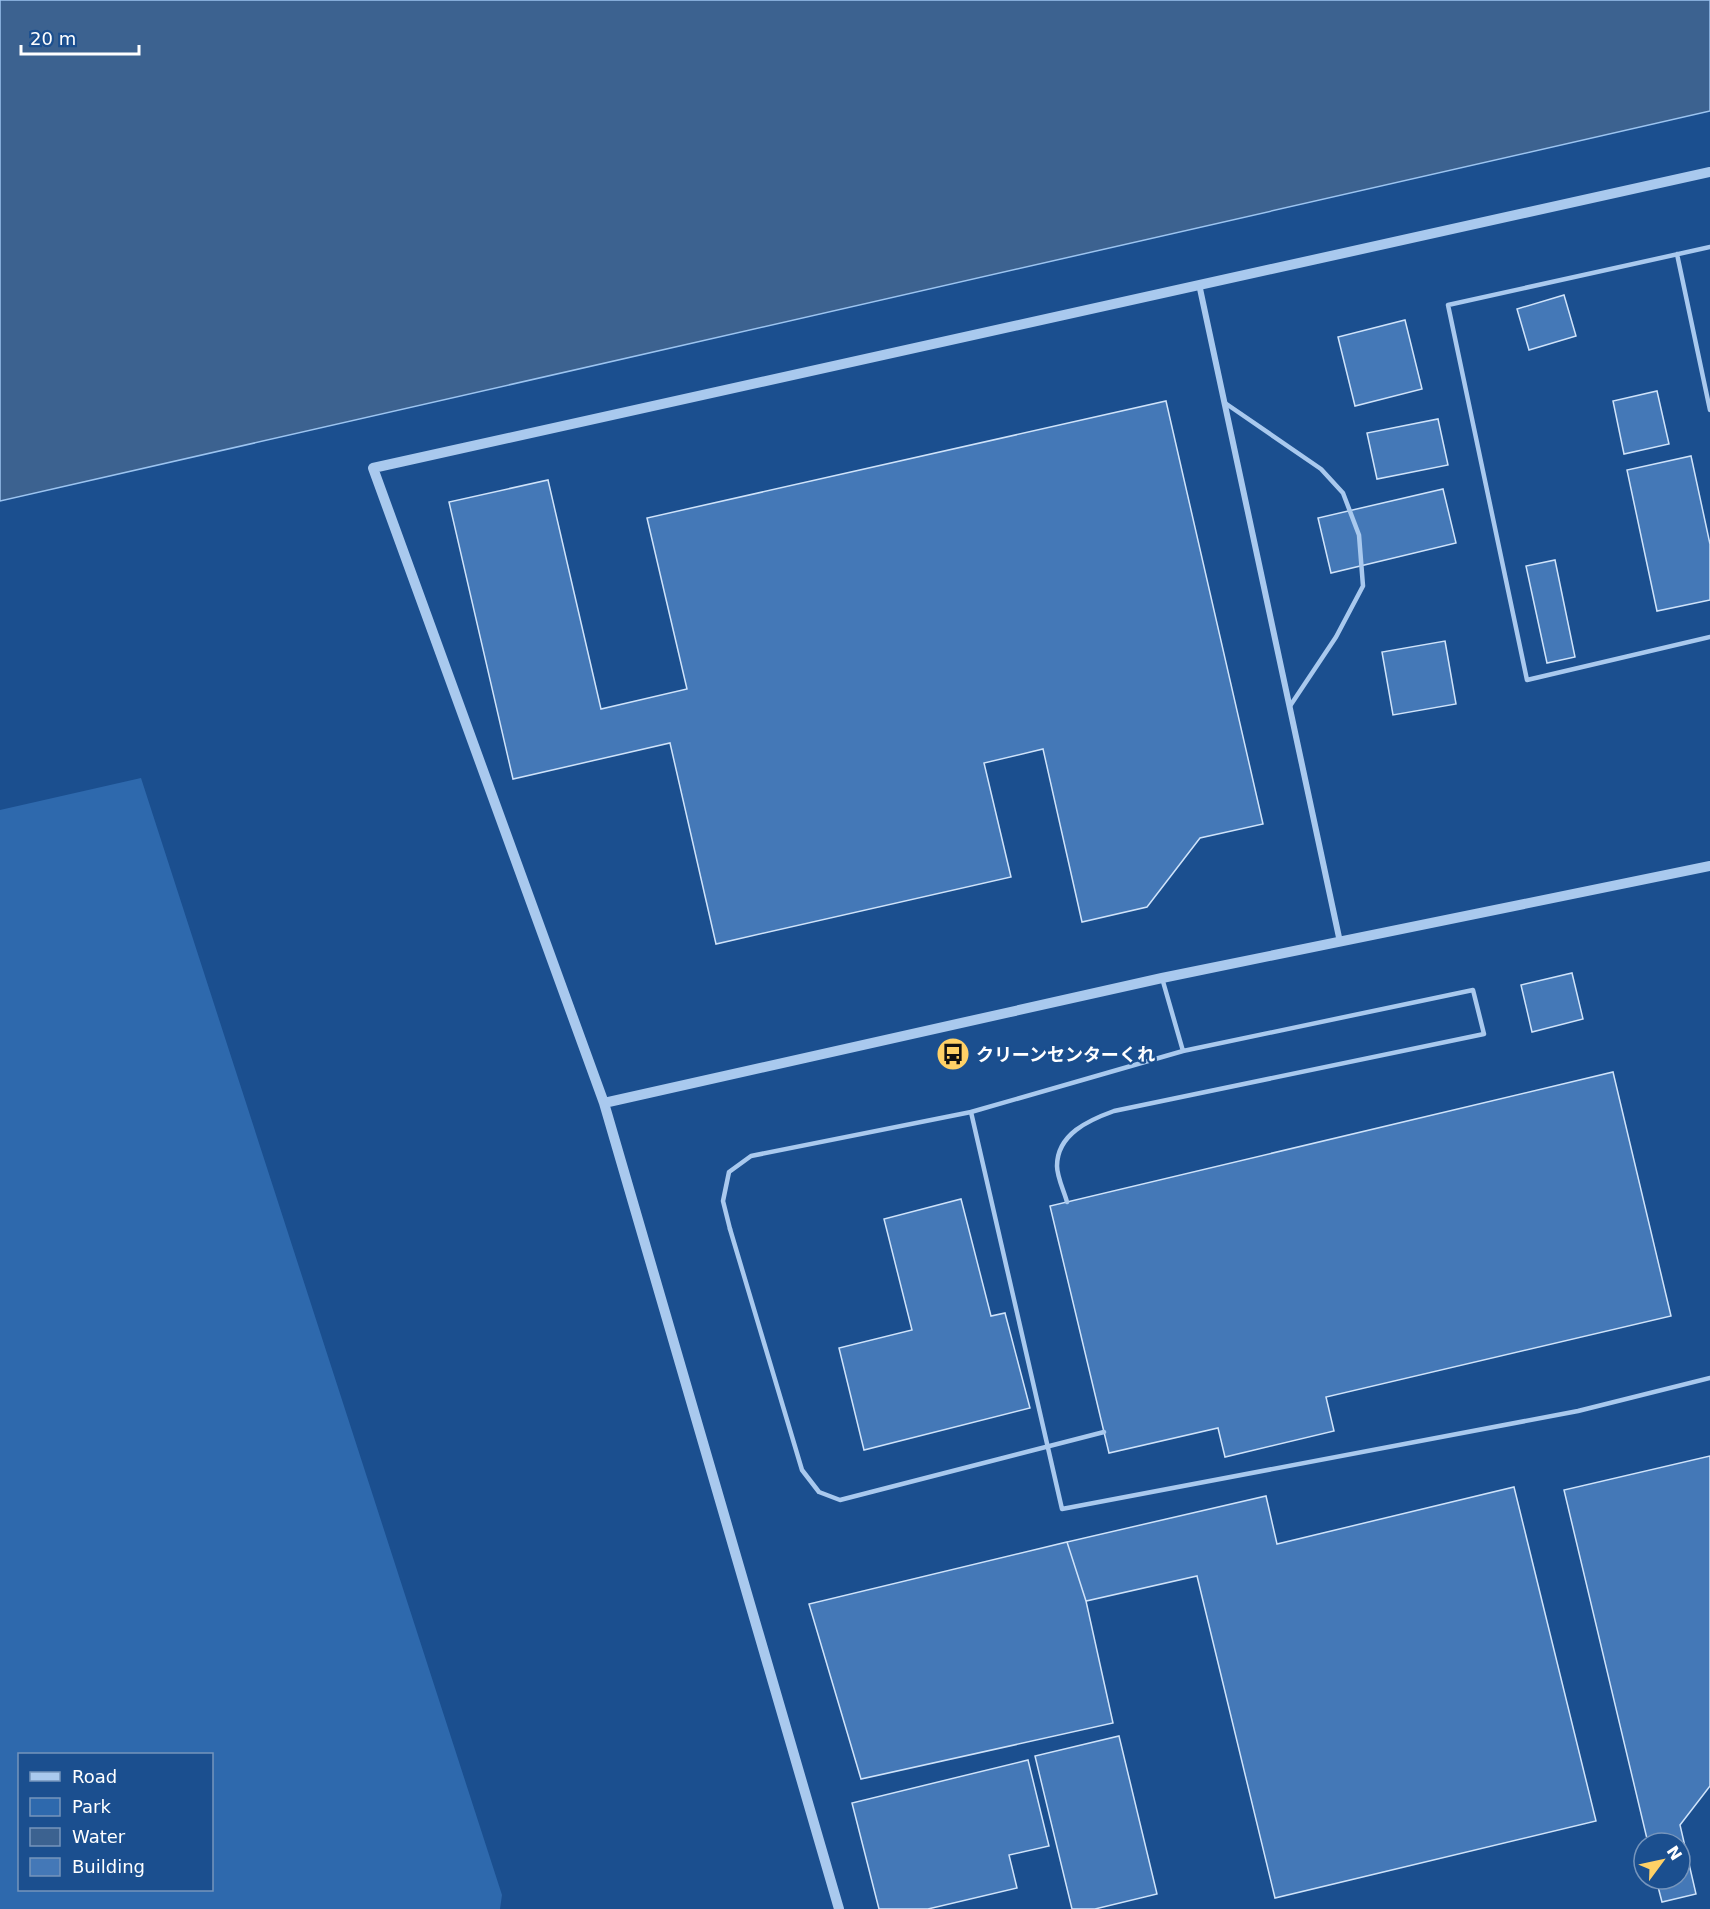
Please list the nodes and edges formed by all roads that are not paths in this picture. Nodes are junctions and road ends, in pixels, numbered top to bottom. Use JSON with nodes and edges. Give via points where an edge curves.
{"nodes":[{"id":1,"x":1710,"y":172,"type":"edge"},
{"id":2,"x":1710,"y":247,"type":"edge"},
{"id":3,"x":1677,"y":254,"type":"junction"},
{"id":4,"x":1199,"y":285,"type":"junction"},
{"id":5,"x":1225,"y":404,"type":"junction"},
{"id":6,"x":1710,"y":410,"type":"edge"},
{"id":7,"x":1710,"y":637,"type":"edge"},
{"id":8,"x":1290,"y":706,"type":"junction"},
{"id":9,"x":1710,"y":866,"type":"edge"},
{"id":10,"x":1340,"y":942,"type":"junction"},
{"id":11,"x":1162,"y":978,"type":"junction"},
{"id":12,"x":1184,"y":1052,"type":"junction"},
{"id":13,"x":604,"y":1103,"type":"junction"},
{"id":14,"x":970,"y":1112,"type":"junction"},
{"id":15,"x":1067,"y":1202,"type":"dead end"},
{"id":16,"x":1710,"y":1378,"type":"edge"},
{"id":17,"x":1104,"y":1432,"type":"dead end"},
{"id":18,"x":839,"y":1909,"type":"edge"}],
"edges":[{"from":1,"to":4,"type":"street"},
{"from":2,"to":3,"type":"lane"},
{"from":3,"to":6,"type":"lane"},
{"from":3,"to":7,"type":"lane","via":[[1448,305],[1527,680]]},
{"from":4,"to":5,"type":"street"},
{"from":4,"to":13,"type":"street","via":[[374,468]]},
{"from":5,"to":8,"type":"street"},
{"from":5,"to":8,"type":"lane","via":[[1321,469],[1343,493],[1359,535],[1363,586],[1336,637]]},
{"from":8,"to":10,"type":"street"},
{"from":9,"to":10,"type":"street"},
{"from":10,"to":11,"type":"street"},
{"from":11,"to":12,"type":"lane"},
{"from":11,"to":13,"type":"street"},
{"from":12,"to":14,"type":"lane"},
{"from":12,"to":15,"type":"lane","via":[[1473,990],[1484,1034],[1114,1111],[1088,1120],[1065,1140],[1057,1166]]},
{"from":13,"to":18,"type":"street"},
{"from":14,"to":16,"type":"lane","via":[[1062,1509],[1578,1411]]},
{"from":14,"to":17,"type":"lane","bridge":true,"via":[[751,1156],[729,1172],[723,1200],[730,1229],[802,1470],[819,1492],[840,1500]]}]}
